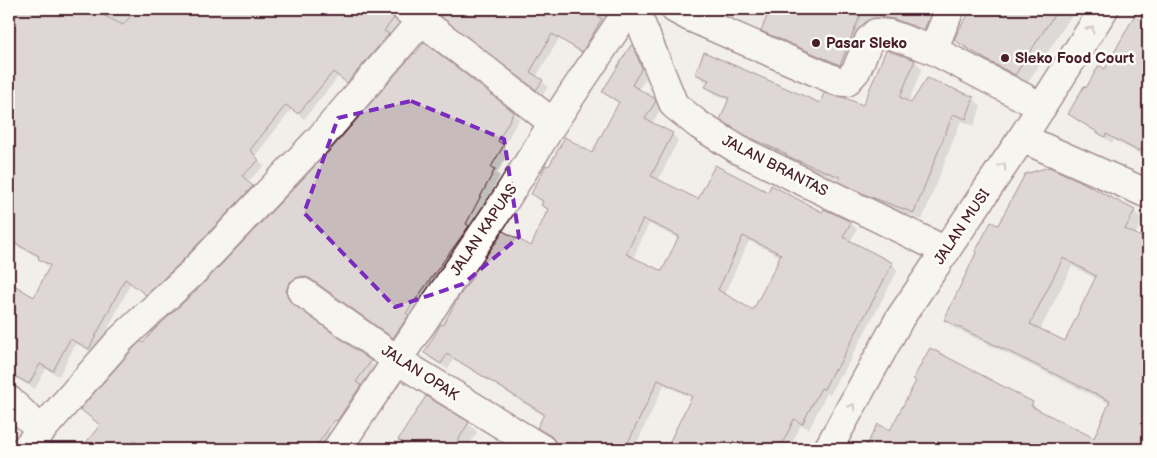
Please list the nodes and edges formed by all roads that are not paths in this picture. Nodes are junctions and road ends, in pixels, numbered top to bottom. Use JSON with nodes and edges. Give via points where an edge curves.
{"nodes":[{"id":1,"x":630,"y":9,"type":"edge"},
{"id":2,"x":635,"y":9,"type":"edge"},
{"id":3,"x":675,"y":9,"type":"edge"},
{"id":4,"x":950,"y":9,"type":"edge"},
{"id":5,"x":1104,"y":9,"type":"edge"},
{"id":6,"x":414,"y":15,"type":"edge"},
{"id":7,"x":933,"y":50,"type":"junction"},
{"id":8,"x":1042,"y":107,"type":"junction"},
{"id":9,"x":553,"y":123,"type":"junction"},
{"id":10,"x":1022,"y":138,"type":"junction"},
{"id":11,"x":1148,"y":194,"type":"edge"},
{"id":12,"x":946,"y":251,"type":"junction"},
{"id":13,"x":302,"y":292,"type":"dead end"},
{"id":14,"x":397,"y":360,"type":"junction"},
{"id":15,"x":9,"y":400,"type":"edge"},
{"id":16,"x":33,"y":439,"type":"edge"},
{"id":17,"x":337,"y":449,"type":"edge"},
{"id":18,"x":542,"y":449,"type":"edge"},
{"id":19,"x":828,"y":449,"type":"edge"}],
"edges":[{"from":1,"to":9,"type":"street","name":"JALAN KAPUAS"},
{"from":2,"to":12,"type":"street","name":"JALAN BRANTAS","via":[[674,105],[699,125],[739,150]]},
{"from":3,"to":7,"type":"street","via":[[837,81],[846,82],[856,71],[876,33],[889,34]]},
{"from":4,"to":7,"type":"street"},
{"from":8,"to":5,"type":"street","name":"JALAN MUSI","one_way":true},
{"from":6,"to":9,"type":"street"},
{"from":6,"to":16,"type":"street","via":[[314,144],[190,275],[121,339]]},
{"from":7,"to":8,"type":"street"},
{"from":8,"to":10,"type":"street","name":"JALAN MUSI"},
{"from":9,"to":14,"type":"street","name":"JALAN KAPUAS"},
{"from":10,"to":11,"type":"street"},
{"from":12,"to":10,"type":"street","name":"JALAN MUSI","one_way":true},
{"from":19,"to":12,"type":"street","name":"JALAN MUSI","one_way":true,"via":[[900,318]]},
{"from":13,"to":14,"type":"street","name":"JALAN OPAK"},
{"from":14,"to":17,"type":"street","name":"JALAN KAPUAS"},
{"from":14,"to":18,"type":"street","name":"JALAN OPAK"},
{"from":15,"to":16,"type":"street"}]}
